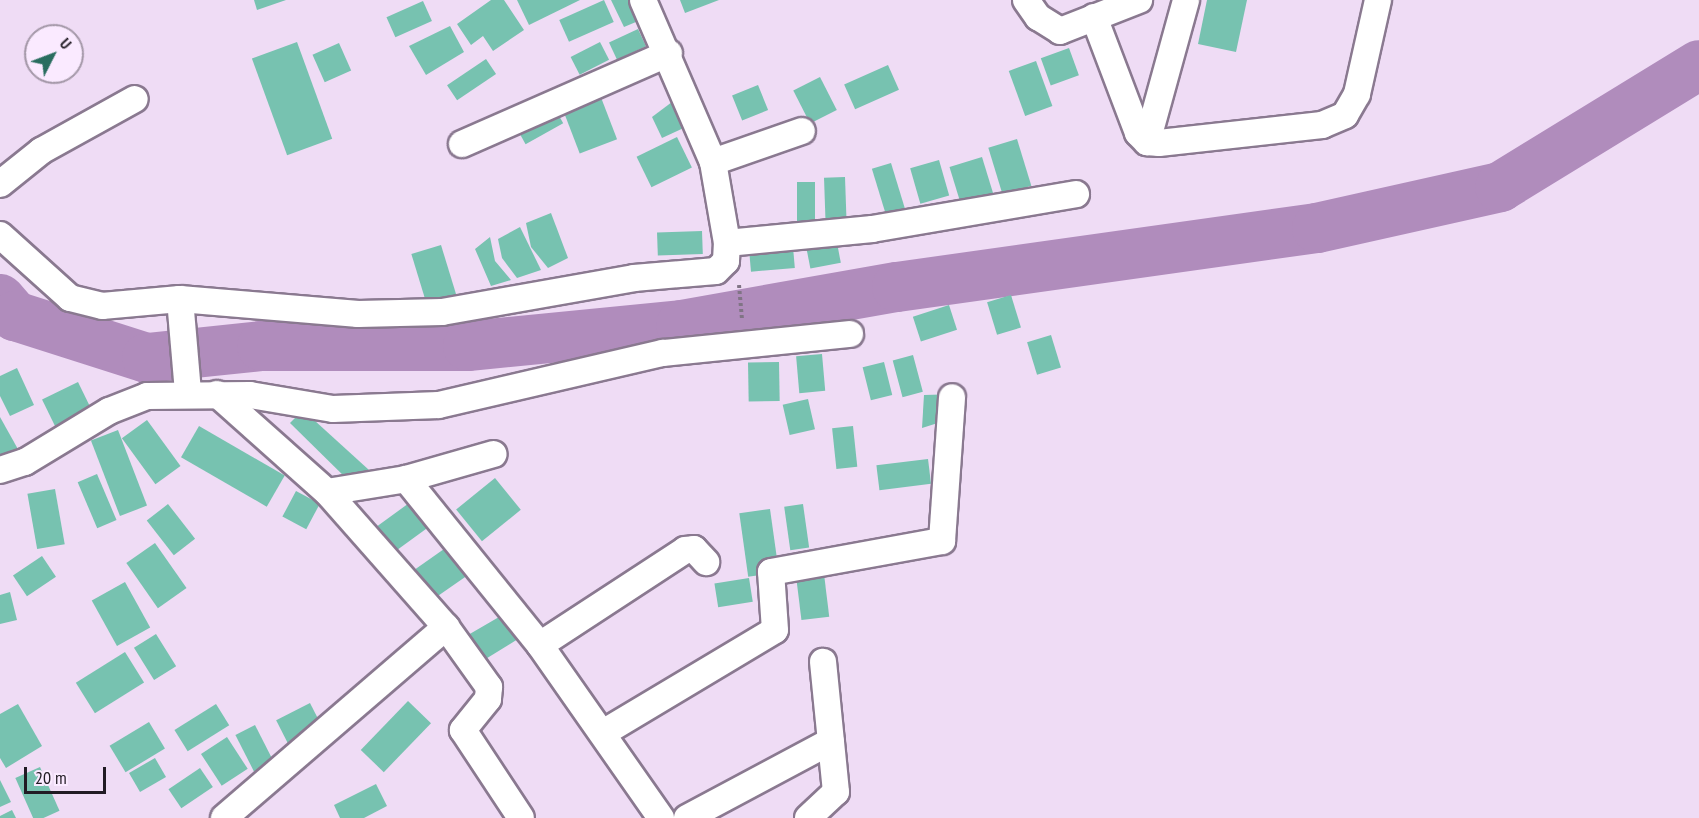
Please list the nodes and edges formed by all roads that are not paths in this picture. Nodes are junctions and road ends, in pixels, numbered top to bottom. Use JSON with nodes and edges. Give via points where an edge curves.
{"nodes":[{"id":1,"x":643,"y":0,"type":"edge"},
{"id":2,"x":1026,"y":0,"type":"edge"},
{"id":3,"x":1138,"y":0,"type":"edge"},
{"id":4,"x":1186,"y":0,"type":"edge"},
{"id":5,"x":1378,"y":0,"type":"edge"},
{"id":6,"x":1094,"y":17,"type":"junction"},
{"id":7,"x":669,"y":53,"type":"junction"},
{"id":8,"x":135,"y":99,"type":"dead end"},
{"id":9,"x":802,"y":131,"type":"dead end"},
{"id":10,"x":1147,"y":142,"type":"junction"},
{"id":11,"x":462,"y":144,"type":"dead end"},
{"id":12,"x":713,"y":162,"type":"junction"},
{"id":13,"x":0,"y":184,"type":"edge"},
{"id":14,"x":1076,"y":194,"type":"dead end"},
{"id":15,"x":0,"y":235,"type":"edge"},
{"id":16,"x":728,"y":243,"type":"junction"},
{"id":17,"x":180,"y":308,"type":"junction"},
{"id":18,"x":850,"y":334,"type":"dead end"},
{"id":19,"x":189,"y":393,"type":"junction"},
{"id":20,"x":217,"y":394,"type":"junction"},
{"id":21,"x":952,"y":397,"type":"dead end"},
{"id":22,"x":494,"y":454,"type":"dead end"},
{"id":23,"x":0,"y":470,"type":"edge"},
{"id":24,"x":406,"y":479,"type":"junction"},
{"id":25,"x":327,"y":492,"type":"junction"},
{"id":26,"x":706,"y":562,"type":"dead end"},
{"id":27,"x":446,"y":627,"type":"junction"},
{"id":28,"x":540,"y":645,"type":"junction"},
{"id":29,"x":823,"y":662,"type":"dead end"},
{"id":30,"x":603,"y":733,"type":"junction"},
{"id":31,"x":831,"y":741,"type":"junction"},
{"id":32,"x":224,"y":818,"type":"edge"},
{"id":33,"x":521,"y":818,"type":"edge"},
{"id":34,"x":661,"y":818,"type":"edge"},
{"id":35,"x":687,"y":818,"type":"edge"},
{"id":36,"x":808,"y":818,"type":"edge"}],
"edges":[{"from":1,"to":7,"type":"street"},
{"from":2,"to":6,"type":"street","via":[[1038,17],[1060,31]]},
{"from":3,"to":6,"type":"street"},
{"from":4,"to":10,"type":"street"},
{"from":5,"to":10,"type":"street","via":[[1357,94],[1345,114],[1322,125]]},
{"from":6,"to":10,"type":"street","via":[[1138,133]]},
{"from":7,"to":11,"type":"street"},
{"from":7,"to":12,"type":"street"},
{"from":8,"to":13,"type":"street","via":[[41,151]]},
{"from":9,"to":12,"type":"street"},
{"from":12,"to":16,"type":"street"},
{"from":14,"to":16,"type":"street","via":[[872,229]]},
{"from":15,"to":17,"type":"street","via":[[56,287],[86,304]]},
{"from":16,"to":17,"type":"street","via":[[726,261],[708,273],[634,278],[442,312],[358,314]]},
{"from":17,"to":19,"type":"street"},
{"from":18,"to":20,"type":"street","via":[[663,353],[439,405],[333,409]]},
{"from":19,"to":20,"type":"street"},
{"from":19,"to":23,"type":"street","via":[[137,400],[25,462]]},
{"from":20,"to":25,"type":"street"},
{"from":21,"to":30,"type":"street","via":[[942,541],[771,572],[775,630]]},
{"from":22,"to":24,"type":"street"},
{"from":24,"to":25,"type":"street"},
{"from":24,"to":28,"type":"street"},
{"from":25,"to":27,"type":"street"},
{"from":26,"to":28,"type":"street","via":[[694,549],[685,550]]},
{"from":27,"to":32,"type":"street"},
{"from":27,"to":33,"type":"street","via":[[489,687],[488,699],[464,724],[465,738]]},
{"from":28,"to":30,"type":"street"},
{"from":29,"to":31,"type":"street"},
{"from":30,"to":34,"type":"street"},
{"from":31,"to":35,"type":"street"},
{"from":31,"to":36,"type":"street","via":[[836,792]]}]}
